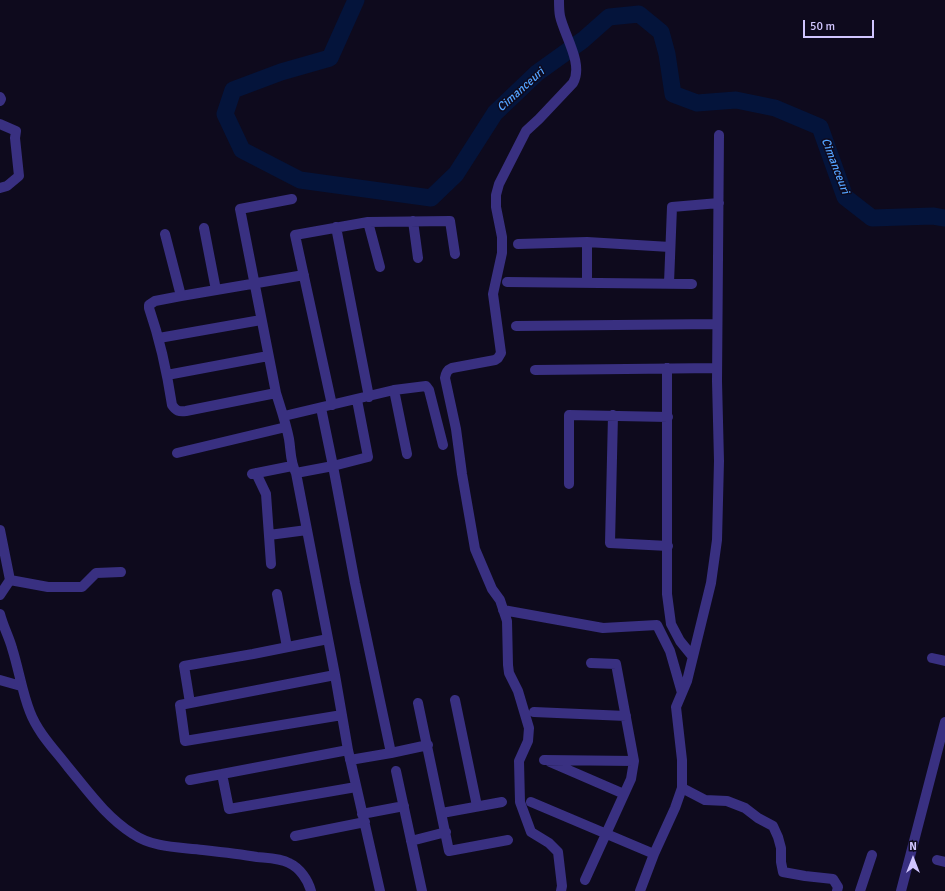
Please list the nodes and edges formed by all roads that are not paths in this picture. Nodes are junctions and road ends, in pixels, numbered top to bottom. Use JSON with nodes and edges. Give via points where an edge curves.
{"nodes":[{"id":1,"x":559,"y":0,"type":"edge"},
{"id":2,"x":0,"y":97,"type":"edge"},
{"id":3,"x":0,"y":101,"type":"edge"},
{"id":4,"x":0,"y":124,"type":"edge"},
{"id":5,"x":719,"y":135,"type":"dead end"},
{"id":6,"x":0,"y":188,"type":"edge"},
{"id":7,"x":292,"y":199,"type":"dead end"},
{"id":8,"x":719,"y":203,"type":"junction"},
{"id":9,"x":413,"y":221,"type":"junction"},
{"id":10,"x":368,"y":222,"type":"junction"},
{"id":11,"x":336,"y":227,"type":"junction"},
{"id":12,"x":204,"y":228,"type":"dead end"},
{"id":13,"x":165,"y":234,"type":"dead end"},
{"id":14,"x":587,"y":242,"type":"junction"},
{"id":15,"x":518,"y":244,"type":"dead end"},
{"id":16,"x":670,"y":247,"type":"junction"},
{"id":17,"x":455,"y":254,"type":"dead end"},
{"id":18,"x":418,"y":258,"type":"dead end"},
{"id":19,"x":380,"y":267,"type":"dead end"},
{"id":20,"x":304,"y":275,"type":"junction"},
{"id":21,"x":507,"y":282,"type":"dead end"},
{"id":22,"x":587,"y":282,"type":"junction"},
{"id":23,"x":669,"y":283,"type":"junction"},
{"id":24,"x":255,"y":284,"type":"junction"},
{"id":25,"x":692,"y":284,"type":"dead end"},
{"id":26,"x":216,"y":290,"type":"junction"},
{"id":27,"x":181,"y":296,"type":"junction"},
{"id":28,"x":260,"y":320,"type":"junction"},
{"id":29,"x":718,"y":324,"type":"junction"},
{"id":30,"x":516,"y":326,"type":"dead end"},
{"id":31,"x":159,"y":338,"type":"junction"},
{"id":32,"x":268,"y":356,"type":"junction"},
{"id":33,"x":668,"y":368,"type":"junction"},
{"id":34,"x":717,"y":368,"type":"junction"},
{"id":35,"x":535,"y":370,"type":"dead end"},
{"id":36,"x":167,"y":375,"type":"junction"},
{"id":37,"x":394,"y":390,"type":"junction"},
{"id":38,"x":276,"y":393,"type":"junction"},
{"id":39,"x":369,"y":397,"type":"junction"},
{"id":40,"x":357,"y":400,"type":"junction"},
{"id":41,"x":332,"y":405,"type":"junction"},
{"id":42,"x":321,"y":408,"type":"junction"},
{"id":43,"x":613,"y":415,"type":"junction"},
{"id":44,"x":284,"y":416,"type":"junction"},
{"id":45,"x":668,"y":417,"type":"junction"},
{"id":46,"x":286,"y":427,"type":"junction"},
{"id":47,"x":443,"y":445,"type":"dead end"},
{"id":48,"x":177,"y":453,"type":"dead end"},
{"id":49,"x":407,"y":454,"type":"dead end"},
{"id":50,"x":333,"y":466,"type":"junction"},
{"id":51,"x":294,"y":469,"type":"junction"},
{"id":52,"x":569,"y":484,"type":"dead end"},
{"id":53,"x":0,"y":530,"type":"edge"},
{"id":54,"x":307,"y":530,"type":"junction"},
{"id":55,"x":269,"y":535,"type":"junction"},
{"id":56,"x":668,"y":546,"type":"junction"},
{"id":57,"x":271,"y":564,"type":"dead end"},
{"id":58,"x":121,"y":572,"type":"dead end"},
{"id":59,"x":10,"y":580,"type":"junction"},
{"id":60,"x":277,"y":594,"type":"dead end"},
{"id":61,"x":0,"y":595,"type":"edge"},
{"id":62,"x":503,"y":610,"type":"junction"},
{"id":63,"x":0,"y":614,"type":"edge"},
{"id":64,"x":328,"y":639,"type":"junction"},
{"id":65,"x":287,"y":647,"type":"junction"},
{"id":66,"x":693,"y":657,"type":"junction"},
{"id":67,"x":932,"y":658,"type":"dead end"},
{"id":68,"x":945,"y":661,"type":"edge"},
{"id":69,"x":591,"y":664,"type":"dead end"},
{"id":70,"x":335,"y":675,"type":"junction"},
{"id":71,"x":0,"y":680,"type":"edge"},
{"id":72,"x":21,"y":686,"type":"junction"},
{"id":73,"x":682,"y":694,"type":"junction"},
{"id":74,"x":455,"y":700,"type":"dead end"},
{"id":75,"x":190,"y":702,"type":"junction"},
{"id":76,"x":418,"y":703,"type":"dead end"},
{"id":77,"x":534,"y":712,"type":"dead end"},
{"id":78,"x":342,"y":715,"type":"junction"},
{"id":79,"x":626,"y":716,"type":"junction"},
{"id":80,"x":945,"y":722,"type":"edge"},
{"id":81,"x":428,"y":745,"type":"junction"},
{"id":82,"x":391,"y":753,"type":"junction"},
{"id":83,"x":349,"y":755,"type":"junction"},
{"id":84,"x":634,"y":761,"type":"junction"},
{"id":85,"x":396,"y":771,"type":"dead end"},
{"id":86,"x":222,"y":774,"type":"junction"},
{"id":87,"x":190,"y":780,"type":"dead end"},
{"id":88,"x":356,"y":787,"type":"junction"},
{"id":89,"x":682,"y":788,"type":"junction"},
{"id":90,"x":624,"y":794,"type":"junction"},
{"id":91,"x":502,"y":802,"type":"dead end"},
{"id":92,"x":531,"y":802,"type":"dead end"},
{"id":93,"x":404,"y":806,"type":"junction"},
{"id":94,"x":476,"y":806,"type":"junction"},
{"id":95,"x":442,"y":813,"type":"junction"},
{"id":96,"x":364,"y":818,"type":"junction"},
{"id":97,"x":446,"y":832,"type":"junction"},
{"id":98,"x":606,"y":833,"type":"junction"},
{"id":99,"x":295,"y":836,"type":"dead end"},
{"id":100,"x":508,"y":840,"type":"dead end"},
{"id":101,"x":411,"y":841,"type":"junction"},
{"id":102,"x":654,"y":854,"type":"junction"},
{"id":103,"x":872,"y":854,"type":"dead end"},
{"id":104,"x":585,"y":880,"type":"dead end"},
{"id":105,"x":311,"y":891,"type":"edge"},
{"id":106,"x":380,"y":891,"type":"edge"},
{"id":107,"x":422,"y":891,"type":"edge"},
{"id":108,"x":561,"y":891,"type":"edge"},
{"id":109,"x":640,"y":891,"type":"edge"},
{"id":110,"x":837,"y":891,"type":"edge"},
{"id":111,"x":860,"y":891,"type":"edge"},
{"id":112,"x":901,"y":891,"type":"edge"}],
"edges":[{"from":1,"to":62,"type":"street","via":[[560,15],[574,57],[576,78],[526,131],[496,195],[502,253],[493,294],[501,353],[495,360],[452,368],[448,370],[445,378],[475,549]]},
{"from":2,"to":3,"type":"street"},
{"from":4,"to":6,"type":"street","via":[[16,130],[19,176],[7,186]]},
{"from":5,"to":8,"type":"street"},
{"from":7,"to":24,"type":"street","via":[[240,209]]},
{"from":8,"to":16,"type":"street","via":[[672,207]]},
{"from":8,"to":29,"type":"street"},
{"from":9,"to":10,"type":"street"},
{"from":9,"to":17,"type":"street","via":[[450,221]]},
{"from":9,"to":18,"type":"street"},
{"from":10,"to":11,"type":"street"},
{"from":10,"to":19,"type":"street"},
{"from":11,"to":20,"type":"street","via":[[295,235]]},
{"from":11,"to":39,"type":"street"},
{"from":12,"to":26,"type":"street"},
{"from":13,"to":27,"type":"street"},
{"from":14,"to":15,"type":"street"},
{"from":14,"to":16,"type":"street"},
{"from":14,"to":22,"type":"street"},
{"from":16,"to":23,"type":"street"},
{"from":20,"to":24,"type":"street"},
{"from":20,"to":41,"type":"street"},
{"from":21,"to":22,"type":"street"},
{"from":22,"to":23,"type":"street"},
{"from":23,"to":25,"type":"street"},
{"from":24,"to":26,"type":"street"},
{"from":24,"to":28,"type":"street"},
{"from":26,"to":27,"type":"street"},
{"from":27,"to":31,"type":"street","via":[[155,301],[149,305]]},
{"from":28,"to":31,"type":"street"},
{"from":28,"to":32,"type":"street"},
{"from":29,"to":30,"type":"street"},
{"from":29,"to":34,"type":"street"},
{"from":31,"to":36,"type":"street"},
{"from":32,"to":36,"type":"street"},
{"from":32,"to":38,"type":"street"},
{"from":33,"to":34,"type":"street"},
{"from":33,"to":35,"type":"street"},
{"from":33,"to":45,"type":"street"},
{"from":34,"to":66,"type":"street","via":[[717,540],[711,583]]},
{"from":36,"to":38,"type":"street","via":[[172,405],[179,412]]},
{"from":37,"to":39,"type":"street"},
{"from":37,"to":47,"type":"street","via":[[428,387]]},
{"from":37,"to":49,"type":"street"},
{"from":38,"to":44,"type":"street"},
{"from":39,"to":40,"type":"street"},
{"from":40,"to":41,"type":"street"},
{"from":40,"to":50,"type":"street","via":[[368,457]]},
{"from":41,"to":42,"type":"street"},
{"from":42,"to":44,"type":"street"},
{"from":42,"to":50,"type":"street"},
{"from":43,"to":45,"type":"street"},
{"from":43,"to":52,"type":"street","via":[[569,415]]},
{"from":43,"to":56,"type":"street","via":[[610,543]]},
{"from":44,"to":46,"type":"street"},
{"from":45,"to":56,"type":"street"},
{"from":46,"to":48,"type":"street"},
{"from":46,"to":51,"type":"street"},
{"from":50,"to":51,"type":"street"},
{"from":50,"to":82,"type":"street"},
{"from":51,"to":54,"type":"street"},
{"from":51,"to":55,"type":"street","via":[[254,474],[266,494]]},
{"from":53,"to":59,"type":"street"},
{"from":54,"to":55,"type":"street"},
{"from":54,"to":64,"type":"street"},
{"from":55,"to":57,"type":"street"},
{"from":56,"to":66,"type":"street","via":[[671,624]]},
{"from":58,"to":59,"type":"street","via":[[96,573],[82,587],[48,587]]},
{"from":59,"to":61,"type":"street"},
{"from":60,"to":65,"type":"street"},
{"from":62,"to":73,"type":"street","via":[[603,628],[657,625],[670,651]]},
{"from":62,"to":108,"type":"street","via":[[509,673],[516,686],[529,728],[528,741],[519,761],[520,802],[531,832],[550,843],[558,852]]},
{"from":63,"to":72,"type":"street"},
{"from":64,"to":65,"type":"street"},
{"from":64,"to":70,"type":"street"},
{"from":65,"to":75,"type":"street","via":[[184,666]]},
{"from":66,"to":73,"type":"street","via":[[688,681]]},
{"from":67,"to":68,"type":"street"},
{"from":69,"to":79,"type":"street","via":[[616,664]]},
{"from":70,"to":75,"type":"street"},
{"from":70,"to":78,"type":"street"},
{"from":71,"to":72,"type":"street"},
{"from":72,"to":105,"type":"street","via":[[30,714],[44,736],[102,808],[133,835],[152,844],[281,860],[290,863],[299,871],[309,882]]},
{"from":73,"to":89,"type":"street","via":[[676,707],[682,760]]},
{"from":74,"to":94,"type":"street"},
{"from":75,"to":78,"type":"street","via":[[180,705],[185,741]]},
{"from":76,"to":81,"type":"street"},
{"from":77,"to":79,"type":"street"},
{"from":78,"to":83,"type":"street"},
{"from":79,"to":84,"type":"street"},
{"from":80,"to":112,"type":"street"},
{"from":81,"to":82,"type":"street"},
{"from":81,"to":95,"type":"street"},
{"from":82,"to":83,"type":"street"},
{"from":83,"to":86,"type":"street"},
{"from":83,"to":88,"type":"street"},
{"from":84,"to":90,"type":"street","via":[[631,779]]},
{"from":84,"to":90,"type":"street","via":[[544,760]]},
{"from":85,"to":93,"type":"street"},
{"from":86,"to":87,"type":"street"},
{"from":86,"to":88,"type":"street","via":[[229,809]]},
{"from":88,"to":96,"type":"street"},
{"from":89,"to":102,"type":"street"},
{"from":89,"to":110,"type":"street","via":[[705,800],[727,801],[746,808],[773,826],[781,848],[783,872],[833,879],[838,887]]},
{"from":90,"to":98,"type":"street"},
{"from":91,"to":94,"type":"street"},
{"from":92,"to":98,"type":"street"},
{"from":93,"to":96,"type":"street"},
{"from":93,"to":101,"type":"street"},
{"from":94,"to":95,"type":"street"},
{"from":95,"to":97,"type":"street"},
{"from":96,"to":99,"type":"street"},
{"from":96,"to":106,"type":"street"},
{"from":97,"to":100,"type":"street","via":[[450,851]]},
{"from":97,"to":101,"type":"street"},
{"from":98,"to":102,"type":"street"},
{"from":98,"to":104,"type":"street"},
{"from":101,"to":107,"type":"street"},
{"from":102,"to":109,"type":"street"},
{"from":103,"to":111,"type":"street"}]}
